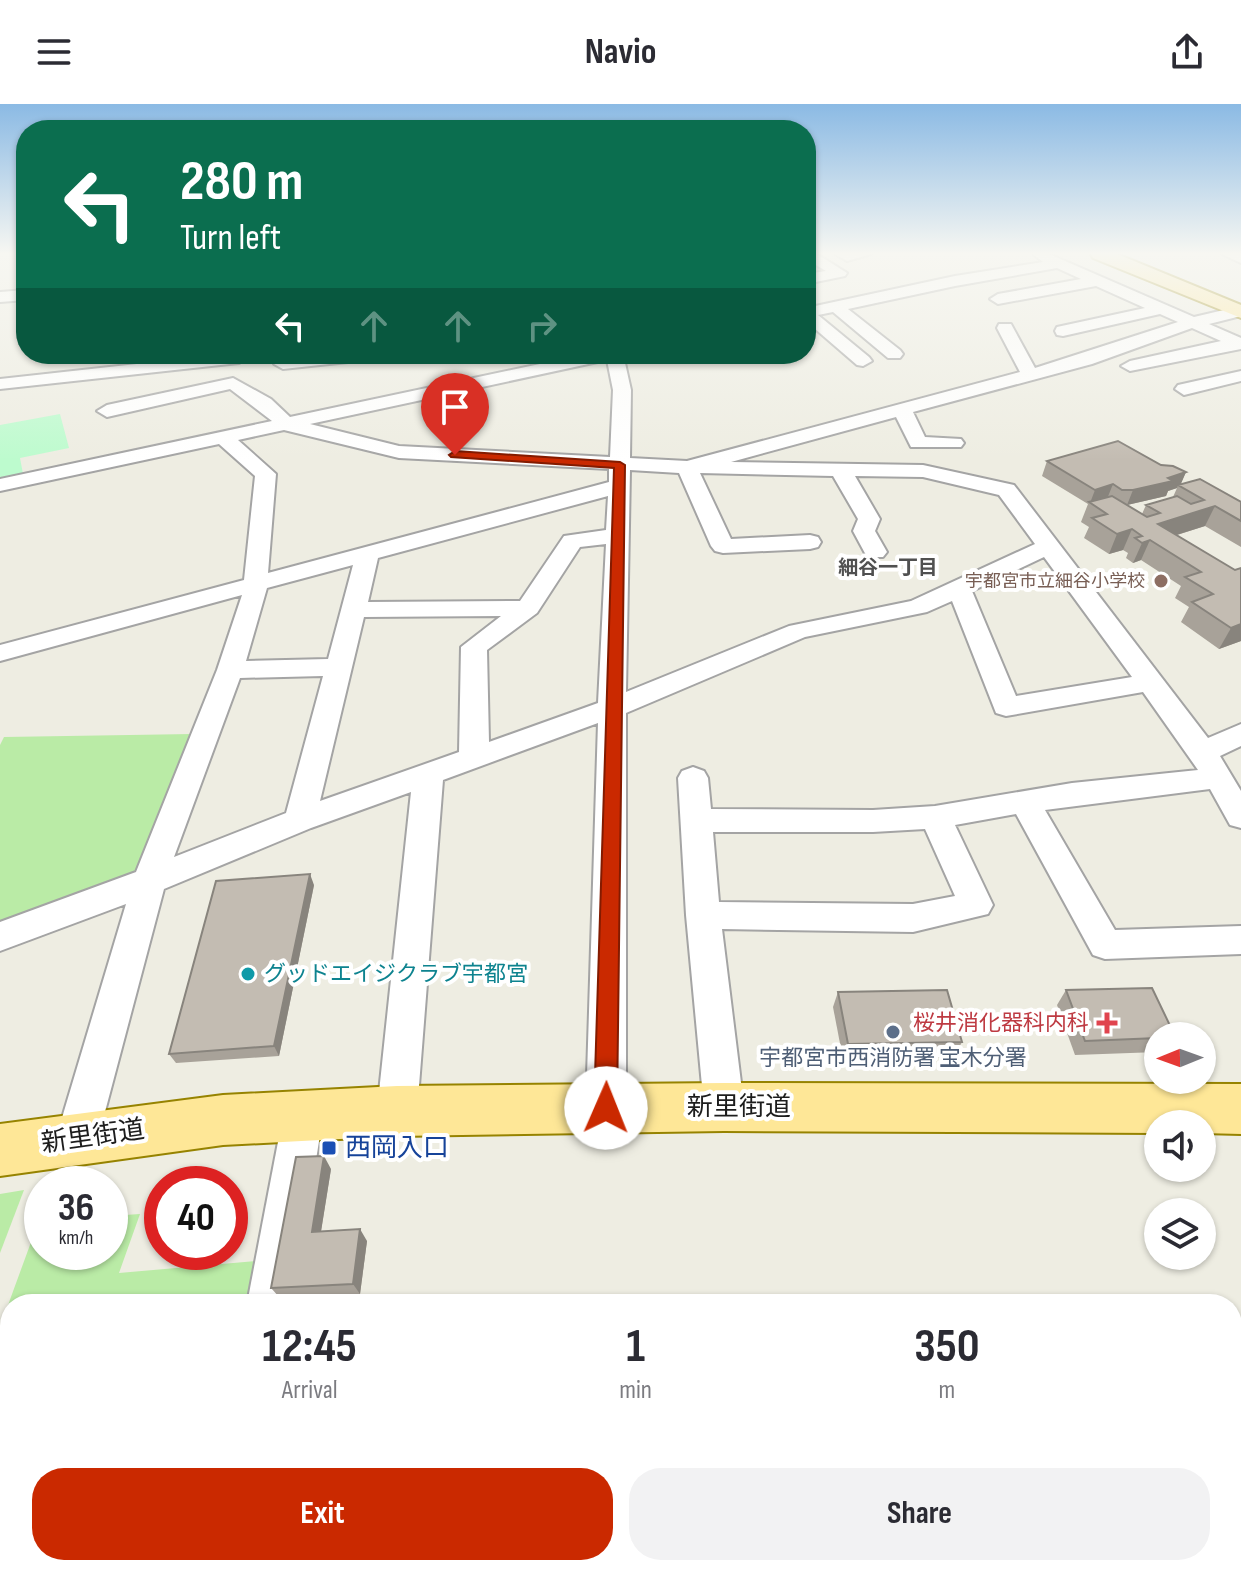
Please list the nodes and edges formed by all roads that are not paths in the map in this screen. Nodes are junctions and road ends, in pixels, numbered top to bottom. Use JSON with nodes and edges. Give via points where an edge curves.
{"nodes":[{"id":1,"x":817,"y":323,"type":"edge"},
{"id":2,"x":855,"y":323,"type":"edge"},
{"id":3,"x":1100,"y":323,"type":"edge"},
{"id":4,"x":1192,"y":323,"type":"joint"},
{"id":5,"x":1005,"y":328,"type":"dead end"},
{"id":6,"x":1063,"y":331,"type":"dead end"},
{"id":7,"x":1239,"y":344,"type":"edge"},
{"id":8,"x":894,"y":354,"type":"dead end"},
{"id":9,"x":863,"y":361,"type":"dead end"},
{"id":10,"x":111,"y":364,"type":"edge"},
{"id":11,"x":190,"y":364,"type":"edge"},
{"id":12,"x":567,"y":364,"type":"edge"},
{"id":13,"x":617,"y":364,"type":"edge"},
{"id":14,"x":1130,"y":366,"type":"dead end"},
{"id":15,"x":108,"y":374,"type":"junction"},
{"id":16,"x":1030,"y":375,"type":"junction"},
{"id":17,"x":1241,"y":376,"type":"edge"},
{"id":18,"x":0,"y":384,"type":"edge"},
{"id":19,"x":1184,"y":389,"type":"dead end"},
{"id":20,"x":902,"y":409,"type":"junction"},
{"id":21,"x":107,"y":411,"type":"junction"},
{"id":22,"x":288,"y":425,"type":"junction"},
{"id":23,"x":225,"y":439,"type":"junction"},
{"id":24,"x":954,"y":443,"type":"dead end"},
{"id":25,"x":127,"y":459,"type":"junction"},
{"id":26,"x":687,"y":467,"type":"junction"},
{"id":27,"x":840,"y":469,"type":"junction"},
{"id":28,"x":619,"y":475,"type":"junction"},
{"id":29,"x":0,"y":485,"type":"edge"},
{"id":30,"x":617,"y":536,"type":"junction"},
{"id":31,"x":810,"y":542,"type":"dead end"},
{"id":32,"x":1050,"y":546,"type":"junction"},
{"id":33,"x":875,"y":552,"type":"dead end"},
{"id":34,"x":368,"y":553,"type":"junction"},
{"id":35,"x":256,"y":585,"type":"junction"},
{"id":36,"x":959,"y":588,"type":"junction"},
{"id":37,"x":528,"y":608,"type":"junction"},
{"id":38,"x":355,"y":610,"type":"junction"},
{"id":39,"x":0,"y":653,"type":"edge"},
{"id":40,"x":338,"y":667,"type":"junction"},
{"id":41,"x":230,"y":670,"type":"junction"},
{"id":42,"x":1151,"y":682,"type":"junction"},
{"id":43,"x":612,"y":708,"type":"junction"},
{"id":44,"x":1241,"y":734,"type":"edge"},
{"id":45,"x":474,"y":756,"type":"junction"},
{"id":46,"x":428,"y":774,"type":"junction"},
{"id":47,"x":693,"y":778,"type":"dead end"},
{"id":48,"x":1227,"y":789,"type":"edge"},
{"id":49,"x":1025,"y":802,"type":"junction"},
{"id":50,"x":935,"y":817,"type":"junction"},
{"id":51,"x":300,"y":820,"type":"junction"},
{"id":52,"x":696,"y":820,"type":"junction"},
{"id":53,"x":149,"y":881,"type":"junction"},
{"id":54,"x":703,"y":915,"type":"junction"},
{"id":55,"x":0,"y":937,"type":"edge"},
{"id":56,"x":1241,"y":940,"type":"edge"},
{"id":57,"x":724,"y":1107,"type":"junction"},
{"id":58,"x":606,"y":1108,"type":"junction"},
{"id":59,"x":1241,"y":1109,"type":"edge"},
{"id":60,"x":397,"y":1111,"type":"junction"},
{"id":61,"x":303,"y":1116,"type":"junction"},
{"id":62,"x":77,"y":1138,"type":"junction"},
{"id":63,"x":0,"y":1150,"type":"edge"},
{"id":64,"x":272,"y":1294,"type":"edge"}],
"edges":[{"from":1,"to":9,"type":"street"},
{"from":2,"to":8,"type":"street"},
{"from":3,"to":6,"type":"street"},
{"from":4,"to":7,"type":"street"},
{"from":4,"to":16,"type":"street"},
{"from":5,"to":16,"type":"street"},
{"from":7,"to":14,"type":"street"},
{"from":10,"to":15,"type":"street"},
{"from":11,"to":15,"type":"street"},
{"from":12,"to":22,"type":"street"},
{"from":13,"to":28,"type":"street","via":[[622,377]]},
{"from":15,"to":18,"type":"street"},
{"from":15,"to":21,"type":"street","via":[[103,389]]},
{"from":16,"to":20,"type":"street"},
{"from":17,"to":19,"type":"street"},
{"from":20,"to":24,"type":"street","via":[[918,443]]},
{"from":20,"to":26,"type":"street"},
{"from":21,"to":22,"type":"street","via":[[233,383]]},
{"from":21,"to":25,"type":"street"},
{"from":22,"to":23,"type":"street"},
{"from":22,"to":28,"type":"street","via":[[399,452]]},
{"from":23,"to":25,"type":"street"},
{"from":23,"to":35,"type":"street","via":[[266,474]]},
{"from":25,"to":29,"type":"street"},
{"from":26,"to":27,"type":"street"},
{"from":26,"to":28,"type":"street"},
{"from":26,"to":31,"type":"street","via":[[723,546]]},
{"from":27,"to":32,"type":"street","via":[[923,471],[1006,490]]},
{"from":27,"to":33,"type":"street","via":[[869,519],[864,531]]},
{"from":28,"to":30,"type":"street"},
{"from":28,"to":34,"type":"street"},
{"from":30,"to":37,"type":"street","via":[[572,541]]},
{"from":30,"to":43,"type":"street"},
{"from":32,"to":36,"type":"street"},
{"from":32,"to":42,"type":"street"},
{"from":34,"to":35,"type":"street"},
{"from":34,"to":38,"type":"street"},
{"from":35,"to":39,"type":"street"},
{"from":35,"to":41,"type":"street"},
{"from":36,"to":42,"type":"street","via":[[1006,707]]},
{"from":36,"to":43,"type":"street","via":[[918,607],[798,631]]},
{"from":37,"to":38,"type":"street"},
{"from":37,"to":45,"type":"street","via":[[474,647]]},
{"from":38,"to":40,"type":"street"},
{"from":40,"to":41,"type":"street"},
{"from":40,"to":51,"type":"street"},
{"from":41,"to":53,"type":"street"},
{"from":42,"to":48,"type":"street"},
{"from":43,"to":45,"type":"street"},
{"from":43,"to":58,"type":"street"},
{"from":44,"to":48,"type":"street"},
{"from":45,"to":46,"type":"street"},
{"from":46,"to":51,"type":"street"},
{"from":46,"to":60,"type":"street"},
{"from":47,"to":52,"type":"street"},
{"from":48,"to":49,"type":"street"},
{"from":49,"to":50,"type":"street"},
{"from":49,"to":56,"type":"street","via":[[1105,945]]},
{"from":50,"to":52,"type":"street"},
{"from":50,"to":54,"type":"street","via":[[976,905],[913,918]]},
{"from":51,"to":53,"type":"street"},
{"from":52,"to":54,"type":"street"},
{"from":53,"to":55,"type":"street"},
{"from":53,"to":62,"type":"street"},
{"from":54,"to":57,"type":"street"},
{"from":57,"to":58,"type":"main road","name":"新里街道"},
{"from":57,"to":59,"type":"main road","name":"新里街道"},
{"from":58,"to":60,"type":"main road","name":"新里街道"},
{"from":60,"to":61,"type":"main road","name":"新里街道"},
{"from":61,"to":62,"type":"main road","name":"新里街道"},
{"from":61,"to":64,"type":"street"},
{"from":62,"to":63,"type":"main road","name":"新里街道"}]}
